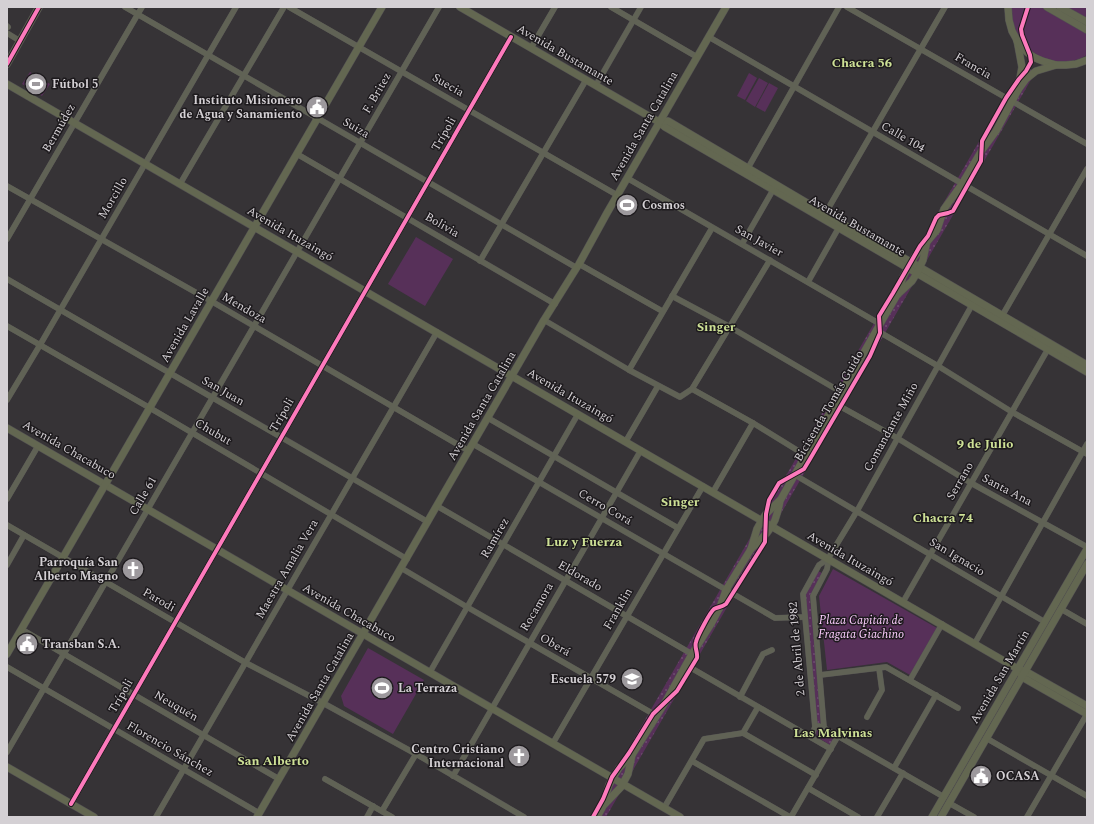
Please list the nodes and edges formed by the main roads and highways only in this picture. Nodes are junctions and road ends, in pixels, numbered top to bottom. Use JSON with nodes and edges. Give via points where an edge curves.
{"nodes":[{"id":1,"x":39,"y":7,"type":"edge"},
{"id":2,"x":382,"y":7,"type":"edge"},
{"id":3,"x":460,"y":7,"type":"edge"},
{"id":4,"x":726,"y":7,"type":"edge"},
{"id":5,"x":1047,"y":7,"type":"edge"},
{"id":6,"x":1008,"y":8,"type":"edge"},
{"id":7,"x":468,"y":9,"type":"edge"},
{"id":8,"x":1061,"y":10,"type":"edge"},
{"id":9,"x":1087,"y":22,"type":"edge"},
{"id":10,"x":1087,"y":30,"type":"edge"},
{"id":11,"x":1017,"y":40,"type":"junction"},
{"id":12,"x":1087,"y":60,"type":"edge"},
{"id":13,"x":7,"y":64,"type":"edge"},
{"id":14,"x":1056,"y":65,"type":"junction"},
{"id":15,"x":7,"y":84,"type":"edge"},
{"id":16,"x":1018,"y":90,"type":"junction"},
{"id":17,"x":659,"y":122,"type":"junction"},
{"id":18,"x":690,"y":138,"type":"junction"},
{"id":19,"x":254,"y":227,"type":"junction"},
{"id":20,"x":927,"y":241,"type":"junction"},
{"id":21,"x":909,"y":265,"type":"junction"},
{"id":22,"x":918,"y":270,"type":"junction"},
{"id":23,"x":897,"y":295,"type":"junction"},
{"id":24,"x":1087,"y":365,"type":"edge"},
{"id":25,"x":1087,"y":372,"type":"edge"},
{"id":26,"x":512,"y":376,"type":"junction"},
{"id":27,"x":7,"y":428,"type":"edge"},
{"id":28,"x":105,"y":484,"type":"junction"},
{"id":29,"x":781,"y":499,"type":"junction"},
{"id":30,"x":762,"y":520,"type":"junction"},
{"id":31,"x":772,"y":526,"type":"junction"},
{"id":32,"x":1087,"y":548,"type":"edge"},
{"id":33,"x":751,"y":549,"type":"junction"},
{"id":34,"x":1087,"y":564,"type":"edge"},
{"id":35,"x":363,"y":633,"type":"junction"},
{"id":36,"x":7,"y":654,"type":"edge"},
{"id":37,"x":1018,"y":669,"type":"junction"},
{"id":38,"x":1024,"y":674,"type":"junction"},
{"id":39,"x":1087,"y":706,"type":"edge"},
{"id":40,"x":1087,"y":714,"type":"edge"},
{"id":41,"x":632,"y":755,"type":"junction"},
{"id":42,"x":7,"y":767,"type":"edge"},
{"id":43,"x":613,"y":778,"type":"junction"},
{"id":44,"x":623,"y":784,"type":"junction"},
{"id":45,"x":602,"y":808,"type":"junction"},
{"id":46,"x":85,"y":815,"type":"edge"},
{"id":47,"x":258,"y":815,"type":"edge"},
{"id":48,"x":94,"y":817,"type":"edge"},
{"id":49,"x":597,"y":817,"type":"edge"},
{"id":50,"x":680,"y":817,"type":"edge"},
{"id":51,"x":932,"y":817,"type":"edge"},
{"id":52,"x":941,"y":817,"type":"edge"}],
"edges":[{"from":1,"to":13,"type":"main road"},
{"from":2,"to":19,"type":"main road","name":"Avenida Lavalle"},
{"from":3,"to":7,"type":"main road","name":"Avenida Bustamante"},
{"from":4,"to":17,"type":"main road","name":"Avenida Santa Catalina"},
{"from":5,"to":8,"type":"main road"},
{"from":6,"to":11,"type":"main road","via":[[1012,31]]},
{"from":7,"to":17,"type":"main road","name":"Avenida Bustamante","via":[[511,37]]},
{"from":8,"to":9,"type":"main road"},
{"from":8,"to":10,"type":"main road"},
{"from":11,"to":14,"type":"main road","via":[[1030,55]]},
{"from":11,"to":16,"type":"main road","via":[[1022,67]]},
{"from":12,"to":14,"type":"main road","via":[[1076,64]]},
{"from":14,"to":16,"type":"main road","via":[[1036,71]]},
{"from":15,"to":19,"type":"main road","name":"Avenida Ituzaingó"},
{"from":16,"to":20,"type":"main road","via":[[996,131],[944,209],[937,230]]},
{"from":17,"to":18,"type":"main road","name":"Avenida Bustamante","via":[[668,121]]},
{"from":17,"to":26,"type":"main road","name":"Avenida Santa Catalina","via":[[578,266]]},
{"from":18,"to":21,"type":"main road","name":"Avenida Bustamante","via":[[748,168]]},
{"from":18,"to":21,"type":"main road","name":"Avenida Bustamante","via":[[838,229]]},
{"from":19,"to":26,"type":"main road","name":"Avenida Ituzaingó"},
{"from":19,"to":28,"type":"main road","name":"Avenida Lavalle"},
{"from":20,"to":21,"type":"main road"},
{"from":20,"to":22,"type":"main road"},
{"from":21,"to":22,"type":"main road","name":"Avenida Bustamante"},
{"from":21,"to":23,"type":"main road"},
{"from":22,"to":23,"type":"main road","via":[[912,281]]},
{"from":22,"to":24,"type":"main road","name":"Avenida Bustamante"},
{"from":22,"to":25,"type":"main road","name":"Avenida Bustamante","via":[[972,305]]},
{"from":23,"to":29,"type":"main road"},
{"from":26,"to":30,"type":"main road","name":"Avenida Ituzaingó"},
{"from":26,"to":35,"type":"main road","name":"Avenida Santa Catalina"},
{"from":27,"to":28,"type":"main road","name":"Avenida Chacabuco"},
{"from":28,"to":35,"type":"main road","name":"Avenida Chacabuco"},
{"from":28,"to":36,"type":"main road","name":"Avenida Lavalle"},
{"from":29,"to":30,"type":"main road"},
{"from":29,"to":31,"type":"main road"},
{"from":30,"to":31,"type":"main road","name":"Avenida Ituzaingó"},
{"from":30,"to":33,"type":"main road"},
{"from":31,"to":33,"type":"main road"},
{"from":31,"to":37,"type":"main road","name":"Avenida Ituzaingó"},
{"from":32,"to":37,"type":"main road","name":"Avenida San Martín"},
{"from":33,"to":41,"type":"main road","via":[[726,590],[711,624]]},
{"from":34,"to":38,"type":"main road","name":"Avenida San Martín"},
{"from":35,"to":43,"type":"main road","name":"Avenida Chacabuco"},
{"from":35,"to":47,"type":"main road","name":"Avenida Santa Catalina"},
{"from":37,"to":38,"type":"main road"},
{"from":37,"to":51,"type":"main road","name":"Avenida San Martín"},
{"from":38,"to":39,"type":"main road"},
{"from":38,"to":40,"type":"main road"},
{"from":38,"to":52,"type":"main road","name":"Avenida San Martín"},
{"from":41,"to":43,"type":"main road"},
{"from":41,"to":44,"type":"main road"},
{"from":42,"to":46,"type":"main road","via":[[71,804]]},
{"from":43,"to":44,"type":"main road","name":"Avenida Chacabuco"},
{"from":43,"to":45,"type":"main road"},
{"from":44,"to":45,"type":"main road"},
{"from":44,"to":50,"type":"main road","name":"Avenida Chacabuco"},
{"from":45,"to":49,"type":"main road"},
{"from":46,"to":48,"type":"main road"}]}
